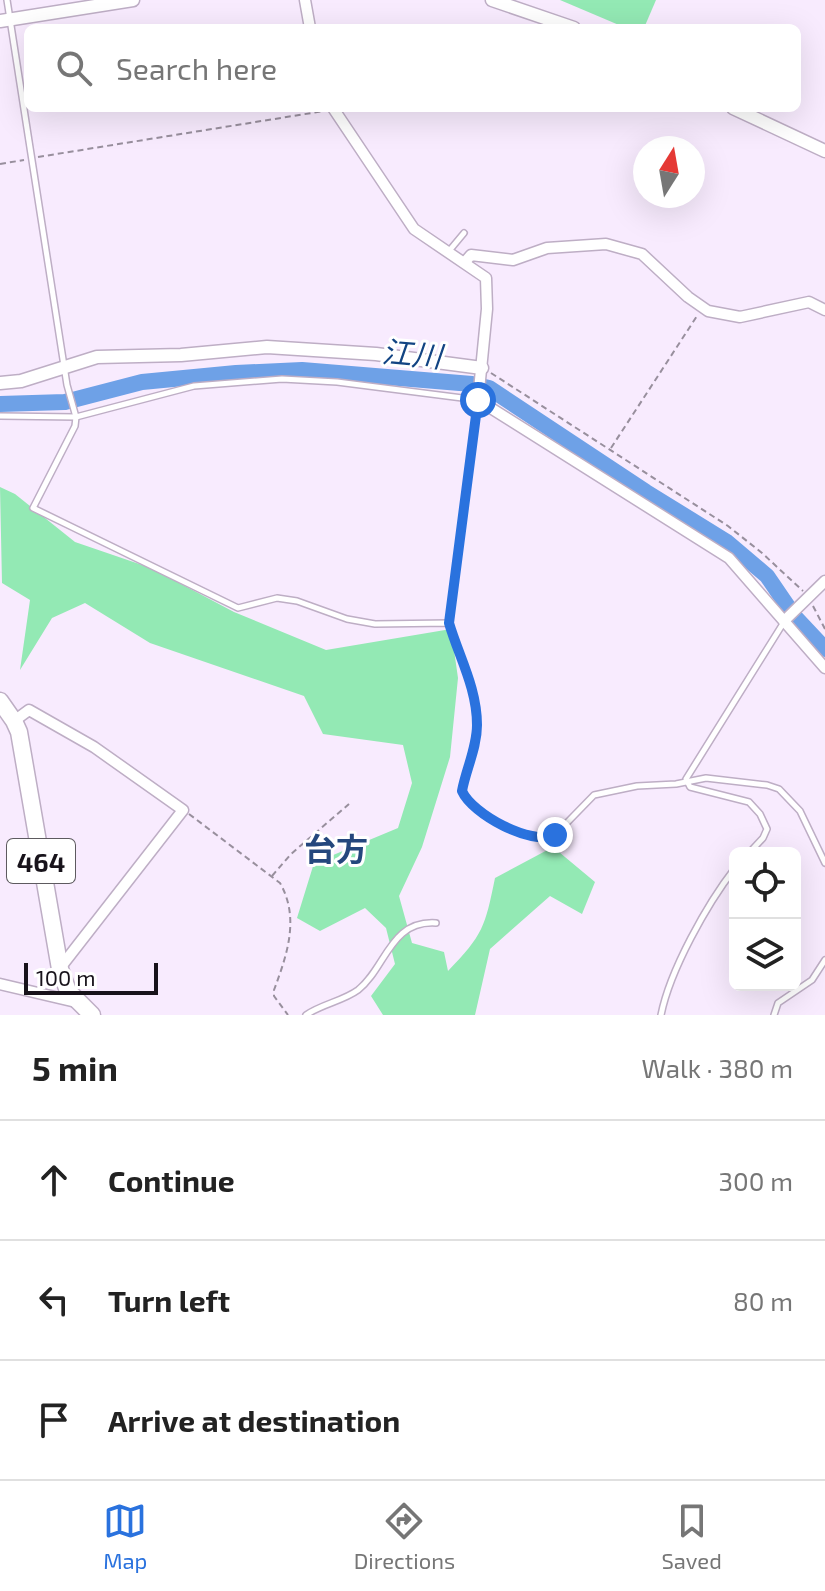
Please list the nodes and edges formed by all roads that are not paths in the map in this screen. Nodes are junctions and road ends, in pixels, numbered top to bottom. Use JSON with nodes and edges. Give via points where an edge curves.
{"nodes":[{"id":1,"x":7,"y":0,"type":"edge"},
{"id":2,"x":133,"y":0,"type":"edge"},
{"id":3,"x":305,"y":0,"type":"edge"},
{"id":4,"x":492,"y":0,"type":"edge"},
{"id":5,"x":5,"y":20,"type":"edge"},
{"id":6,"x":309,"y":24,"type":"edge"},
{"id":7,"x":562,"y":24,"type":"edge"},
{"id":8,"x":335,"y":112,"type":"edge"},
{"id":9,"x":742,"y":112,"type":"edge"},
{"id":10,"x":825,"y":151,"type":"edge"},
{"id":11,"x":464,"y":233,"type":"dead end"},
{"id":12,"x":449,"y":252,"type":"junction"},
{"id":13,"x":465,"y":262,"type":"junction"},
{"id":14,"x":820,"y":302,"type":"edge"},
{"id":15,"x":825,"y":310,"type":"edge"},
{"id":16,"x":65,"y":365,"type":"junction"},
{"id":17,"x":482,"y":371,"type":"junction"},
{"id":18,"x":0,"y":383,"type":"edge"},
{"id":19,"x":478,"y":398,"type":"junction"},
{"id":20,"x":76,"y":414,"type":"junction"},
{"id":21,"x":0,"y":416,"type":"edge"},
{"id":22,"x":825,"y":581,"type":"edge"},
{"id":23,"x":784,"y":621,"type":"junction"},
{"id":24,"x":449,"y":623,"type":"junction"},
{"id":25,"x":825,"y":668,"type":"edge"},
{"id":26,"x":0,"y":701,"type":"edge"},
{"id":27,"x":14,"y":721,"type":"junction"},
{"id":28,"x":685,"y":782,"type":"junction"},
{"id":29,"x":755,"y":847,"type":"edge"},
{"id":30,"x":825,"y":863,"type":"edge"},
{"id":31,"x":729,"y":876,"type":"edge"},
{"id":32,"x":436,"y":923,"type":"dead end"},
{"id":33,"x":825,"y":960,"type":"edge"},
{"id":34,"x":60,"y":969,"type":"junction"},
{"id":35,"x":0,"y":984,"type":"edge"},
{"id":36,"x":78,"y":1003,"type":"junction"},
{"id":37,"x":92,"y":1015,"type":"edge"},
{"id":38,"x":306,"y":1015,"type":"edge"},
{"id":39,"x":661,"y":1015,"type":"edge"},
{"id":40,"x":774,"y":1015,"type":"edge"}],
"edges":[{"from":1,"to":5,"type":"lane"},
{"from":2,"to":5,"type":"street"},
{"from":3,"to":6,"type":"street"},
{"from":4,"to":7,"type":"street"},
{"from":5,"to":16,"type":"lane"},
{"from":8,"to":12,"type":"street","via":[[406,220]]},
{"from":9,"to":10,"type":"street"},
{"from":11,"to":12,"type":"lane"},
{"from":12,"to":13,"type":"street"},
{"from":13,"to":14,"type":"street","via":[[471,255],[513,260],[547,248],[606,244],[642,254],[702,308],[740,317]]},
{"from":13,"to":17,"type":"street","via":[[487,285]]},
{"from":14,"to":15,"type":"street"},
{"from":16,"to":17,"type":"street","via":[[97,357],[267,347],[376,354]]},
{"from":16,"to":18,"type":"street"},
{"from":16,"to":20,"type":"lane"},
{"from":17,"to":19,"type":"street"},
{"from":19,"to":20,"type":"lane","via":[[282,379],[194,386]]},
{"from":19,"to":23,"type":"street","via":[[729,558]]},
{"from":19,"to":24,"type":"lane"},
{"from":20,"to":21,"type":"lane"},
{"from":20,"to":24,"type":"lane","via":[[75,426],[33,508],[238,608],[277,598],[375,624]]},
{"from":22,"to":23,"type":"street"},
{"from":23,"to":25,"type":"street"},
{"from":23,"to":28,"type":"lane"},
{"from":24,"to":28,"type":"lane","via":[[463,656],[477,724],[462,791],[466,801],[490,819],[549,838],[594,795]]},
{"from":26,"to":27,"type":"highway","number":"464"},
{"from":27,"to":34,"type":"highway","number":"464"},
{"from":27,"to":34,"type":"street","via":[[29,710],[94,747],[183,810]]},
{"from":28,"to":29,"type":"lane","via":[[749,802],[767,829]]},
{"from":28,"to":30,"type":"lane","via":[[706,778],[779,789],[800,811]]},
{"from":31,"to":39,"type":"lane","via":[[706,910]]},
{"from":32,"to":38,"type":"lane","via":[[425,922],[404,933],[355,993]]},
{"from":33,"to":40,"type":"lane","via":[[812,980],[778,1003]]},
{"from":34,"to":36,"type":"highway","number":"464"},
{"from":35,"to":36,"type":"street"},
{"from":36,"to":37,"type":"highway","number":"464"}]}
